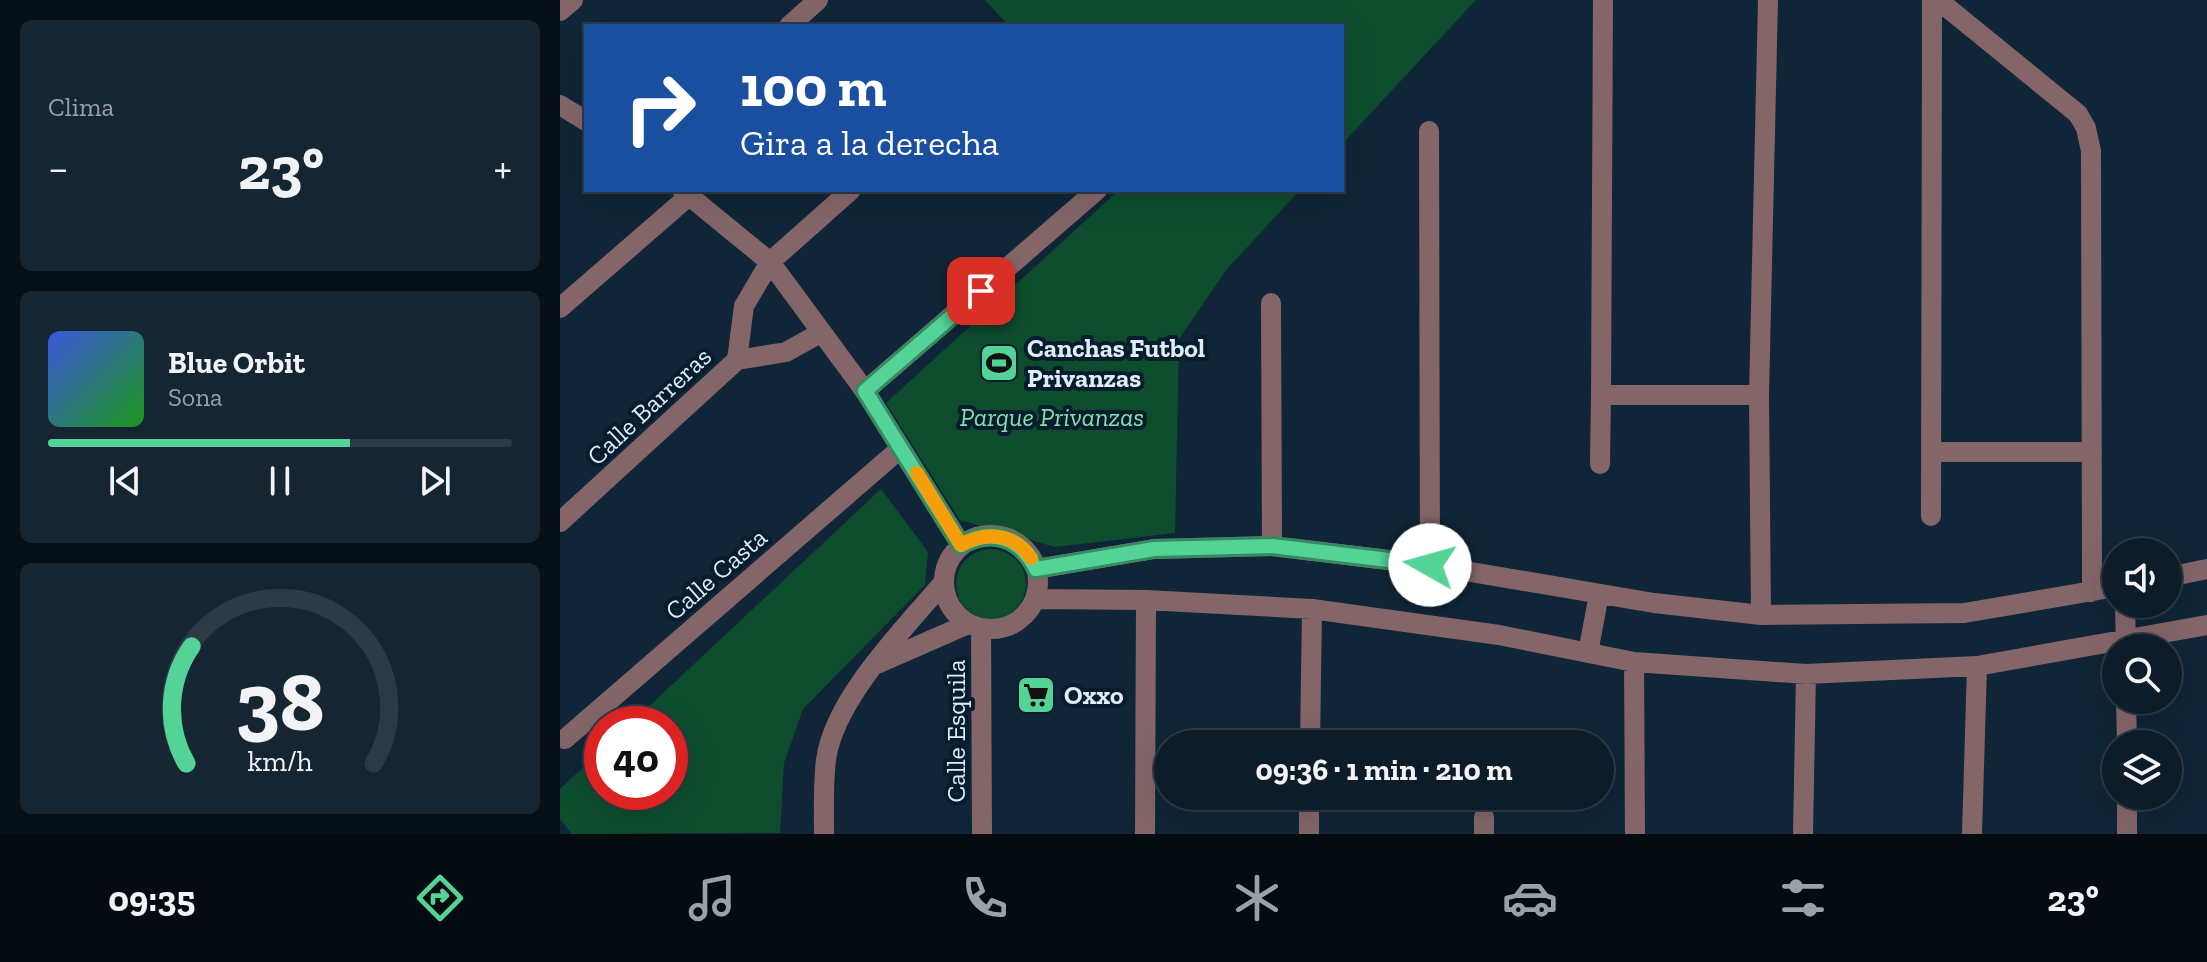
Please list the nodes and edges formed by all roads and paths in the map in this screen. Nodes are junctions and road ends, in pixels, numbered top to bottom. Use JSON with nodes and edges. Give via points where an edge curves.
{"nodes":[{"id":1,"x":573,"y":0,"type":"edge"},
{"id":2,"x":818,"y":0,"type":"edge"},
{"id":3,"x":1603,"y":0,"type":"edge"},
{"id":4,"x":1768,"y":0,"type":"edge"},
{"id":5,"x":1935,"y":0,"type":"edge"},
{"id":6,"x":560,"y":11,"type":"edge"},
{"id":7,"x":791,"y":24,"type":"edge"},
{"id":8,"x":560,"y":105,"type":"edge"},
{"id":9,"x":584,"y":120,"type":"edge"},
{"id":10,"x":1429,"y":131,"type":"dead end"},
{"id":11,"x":849,"y":192,"type":"edge"},
{"id":12,"x":1095,"y":192,"type":"edge"},
{"id":13,"x":686,"y":193,"type":"edge"},
{"id":14,"x":770,"y":262,"type":"junction"},
{"id":15,"x":1271,"y":303,"type":"dead end"},
{"id":16,"x":560,"y":308,"type":"edge"},
{"id":17,"x":822,"y":332,"type":"junction"},
{"id":18,"x":737,"y":360,"type":"junction"},
{"id":19,"x":865,"y":391,"type":"junction"},
{"id":20,"x":1601,"y":395,"type":"junction"},
{"id":21,"x":1759,"y":395,"type":"junction"},
{"id":22,"x":901,"y":448,"type":"junction"},
{"id":23,"x":1931,"y":452,"type":"junction"},
{"id":24,"x":2092,"y":452,"type":"junction"},
{"id":25,"x":1600,"y":464,"type":"dead end"},
{"id":26,"x":1931,"y":516,"type":"dead end"},
{"id":27,"x":560,"y":522,"type":"edge"},
{"id":28,"x":961,"y":545,"type":"junction"},
{"id":29,"x":1272,"y":546,"type":"junction"},
{"id":30,"x":1430,"y":565,"type":"junction"},
{"id":31,"x":1036,"y":569,"type":"junction"},
{"id":32,"x":2207,"y":569,"type":"edge"},
{"id":33,"x":2182,"y":574,"type":"edge"},
{"id":34,"x":943,"y":583,"type":"junction"},
{"id":35,"x":2102,"y":590,"type":"edge"},
{"id":36,"x":2092,"y":592,"type":"junction"},
{"id":37,"x":1599,"y":594,"type":"junction"},
{"id":38,"x":1035,"y":599,"type":"junction"},
{"id":39,"x":1146,"y":600,"type":"junction"},
{"id":40,"x":1312,"y":609,"type":"junction"},
{"id":41,"x":1761,"y":615,"type":"junction"},
{"id":42,"x":2207,"y":625,"type":"edge"},
{"id":43,"x":975,"y":626,"type":"junction"},
{"id":44,"x":2171,"y":634,"type":"edge"},
{"id":45,"x":2102,"y":648,"type":"edge"},
{"id":46,"x":1588,"y":653,"type":"junction"},
{"id":47,"x":1634,"y":662,"type":"junction"},
{"id":48,"x":1977,"y":666,"type":"junction"},
{"id":49,"x":872,"y":667,"type":"junction"},
{"id":50,"x":1806,"y":674,"type":"junction"},
{"id":51,"x":1310,"y":730,"type":"edge"},
{"id":52,"x":565,"y":739,"type":"dead end"},
{"id":53,"x":1309,"y":810,"type":"edge"},
{"id":54,"x":2127,"y":810,"type":"edge"},
{"id":55,"x":824,"y":834,"type":"edge"},
{"id":56,"x":982,"y":834,"type":"edge"},
{"id":57,"x":1145,"y":834,"type":"edge"},
{"id":58,"x":1309,"y":834,"type":"edge"},
{"id":59,"x":1635,"y":834,"type":"edge"},
{"id":60,"x":1803,"y":834,"type":"edge"},
{"id":61,"x":1972,"y":834,"type":"edge"},
{"id":62,"x":2127,"y":834,"type":"edge"}],
"edges":[{"from":1,"to":6,"type":"street"},
{"from":2,"to":7,"type":"street"},
{"from":3,"to":20,"type":"street"},
{"from":4,"to":21,"type":"street"},
{"from":5,"to":23,"type":"street"},
{"from":5,"to":24,"type":"street","via":[[2078,114],[2086,128],[2091,151]]},
{"from":8,"to":9,"type":"street"},
{"from":10,"to":30,"type":"street"},
{"from":11,"to":14,"type":"street","name":"Calle Barreras"},
{"from":12,"to":19,"type":"street"},
{"from":13,"to":14,"type":"street"},
{"from":13,"to":16,"type":"street"},
{"from":14,"to":17,"type":"street"},
{"from":14,"to":18,"type":"street","name":"Calle Barreras","via":[[744,306]]},
{"from":15,"to":29,"type":"street"},
{"from":17,"to":18,"type":"street","name":"Calle Barreras","via":[[786,352]]},
{"from":17,"to":19,"type":"street"},
{"from":18,"to":27,"type":"street","name":"Calle Barreras"},
{"from":19,"to":22,"type":"street"},
{"from":20,"to":21,"type":"street"},
{"from":20,"to":25,"type":"street"},
{"from":21,"to":41,"type":"street"},
{"from":22,"to":28,"type":"street"},
{"from":22,"to":52,"type":"street","name":"Calle Casta"},
{"from":23,"to":24,"type":"street"},
{"from":23,"to":26,"type":"street"},
{"from":24,"to":36,"type":"street"},
{"from":28,"to":31,"type":"street","via":[[990,535],[1005,537],[1029,555]]},
{"from":28,"to":34,"type":"street","via":[[951,556]]},
{"from":29,"to":30,"type":"street"},
{"from":29,"to":31,"type":"street","via":[[1154,549]]},
{"from":30,"to":37,"type":"street"},
{"from":31,"to":38,"type":"street"},
{"from":32,"to":33,"type":"street"},
{"from":34,"to":43,"type":"street","via":[[951,607]]},
{"from":34,"to":49,"type":"street"},
{"from":35,"to":36,"type":"street"},
{"from":36,"to":41,"type":"street","via":[[1964,613]]},
{"from":37,"to":41,"type":"street"},
{"from":37,"to":46,"type":"street"},
{"from":38,"to":39,"type":"street"},
{"from":38,"to":43,"type":"street","via":[[1018,620],[994,629]]},
{"from":39,"to":40,"type":"street"},
{"from":39,"to":57,"type":"street"},
{"from":40,"to":46,"type":"street"},
{"from":40,"to":51,"type":"street"},
{"from":42,"to":44,"type":"street"},
{"from":43,"to":49,"type":"street"},
{"from":43,"to":56,"type":"street","name":"Calle Esquila"},
{"from":45,"to":48,"type":"street"},
{"from":46,"to":47,"type":"street"},
{"from":47,"to":50,"type":"street"},
{"from":47,"to":59,"type":"street"},
{"from":48,"to":50,"type":"street"},
{"from":48,"to":61,"type":"street"},
{"from":49,"to":55,"type":"street","via":[[836,726],[826,759]]},
{"from":50,"to":60,"type":"street"},
{"from":53,"to":58,"type":"street"},
{"from":54,"to":62,"type":"street"}]}
